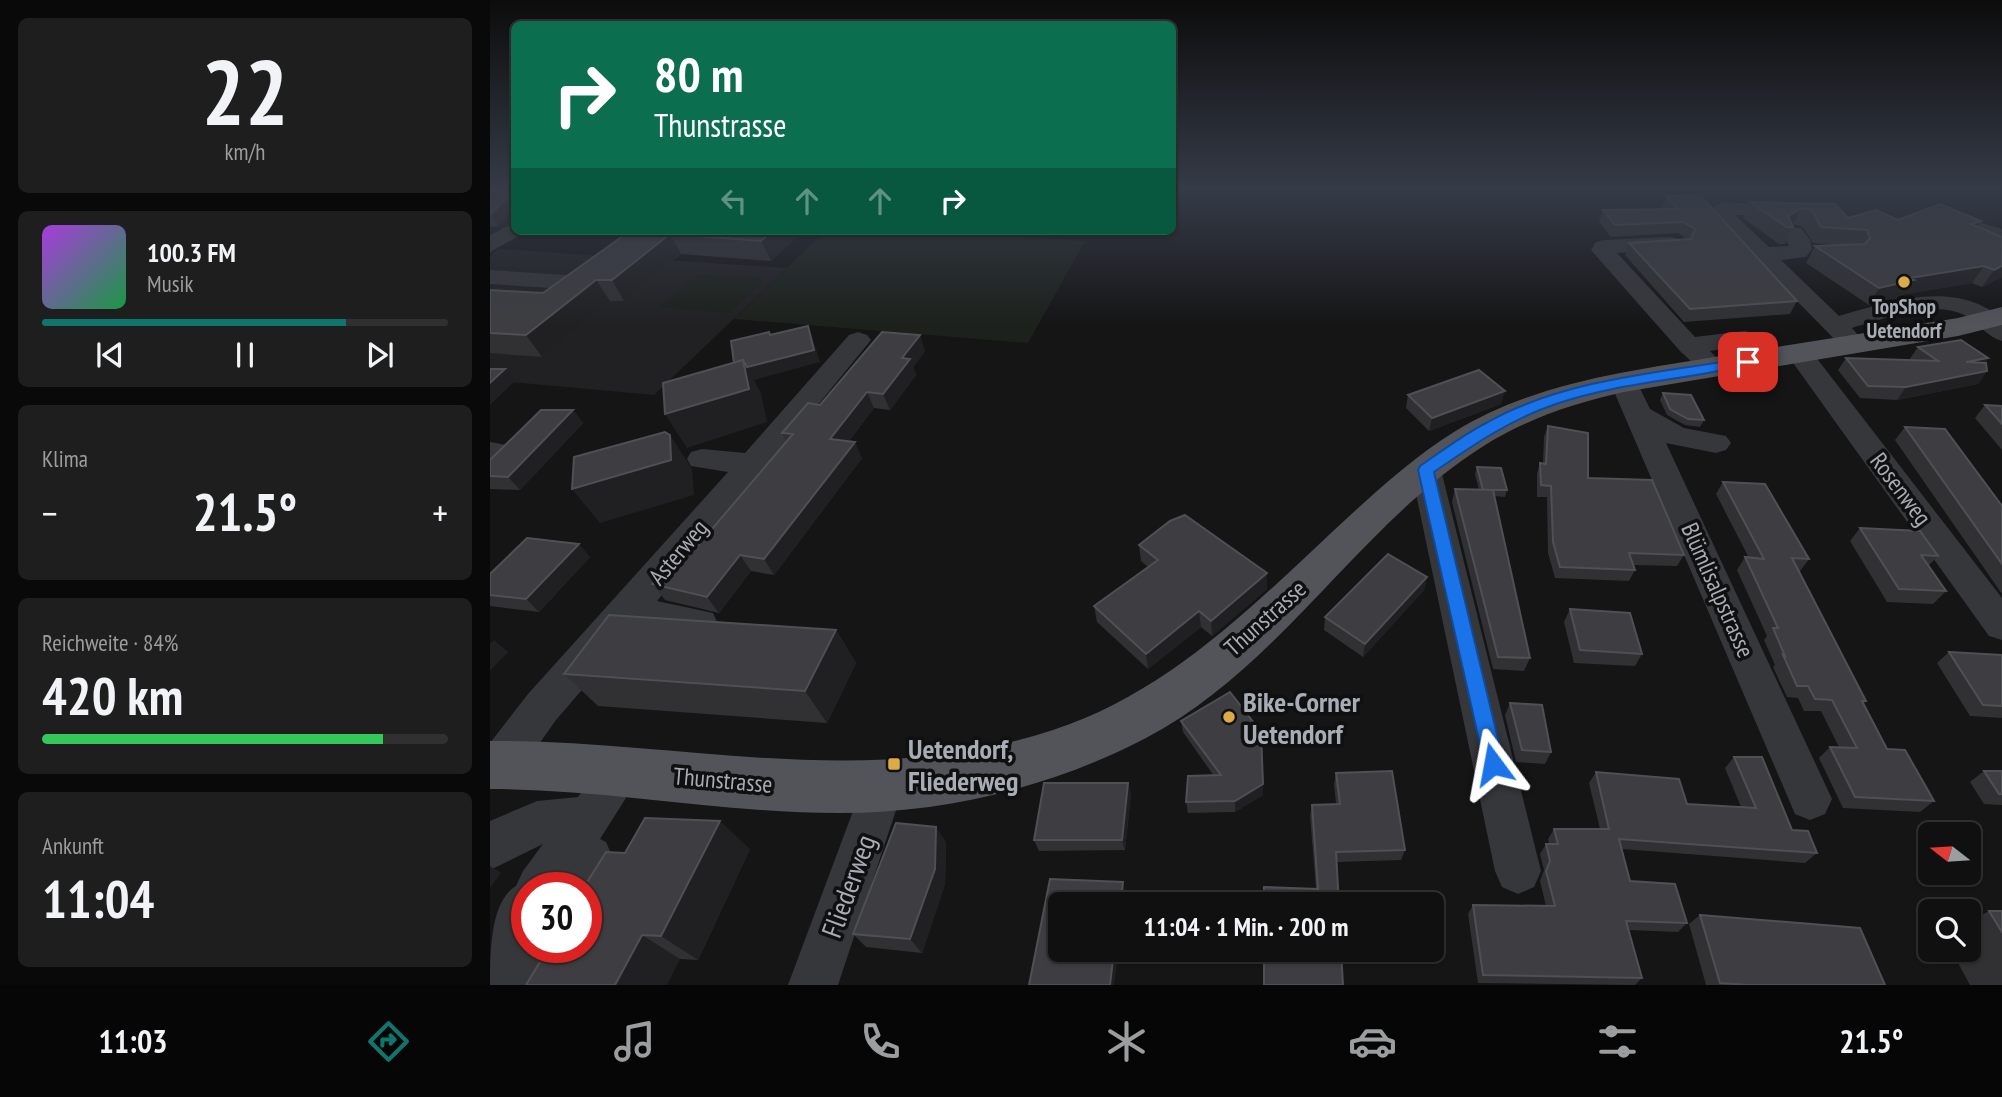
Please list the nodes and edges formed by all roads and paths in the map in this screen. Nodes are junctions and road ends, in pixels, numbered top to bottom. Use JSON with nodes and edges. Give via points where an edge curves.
{"nodes":[{"id":1,"x":506,"y":234,"type":"edge"},
{"id":2,"x":1742,"y":234,"type":"edge"},
{"id":3,"x":1678,"y":243,"type":"edge"},
{"id":4,"x":490,"y":244,"type":"edge"},
{"id":5,"x":1803,"y":247,"type":"dead end"},
{"id":6,"x":1651,"y":249,"type":"edge"},
{"id":7,"x":1602,"y":250,"type":"junction"},
{"id":8,"x":1762,"y":254,"type":"junction"},
{"id":9,"x":490,"y":277,"type":"edge"},
{"id":10,"x":581,"y":283,"type":"edge"},
{"id":11,"x":1998,"y":323,"type":"edge"},
{"id":12,"x":1843,"y":335,"type":"junction"},
{"id":13,"x":1745,"y":339,"type":"dead end"},
{"id":14,"x":858,"y":340,"type":"dead end"},
{"id":15,"x":1799,"y":353,"type":"junction"},
{"id":16,"x":1701,"y":357,"type":"junction"},
{"id":17,"x":1624,"y":382,"type":"junction"},
{"id":18,"x":1641,"y":416,"type":"junction"},
{"id":19,"x":1716,"y":443,"type":"dead end"},
{"id":20,"x":490,"y":452,"type":"edge"},
{"id":21,"x":490,"y":458,"type":"edge"},
{"id":22,"x":702,"y":459,"type":"dead end"},
{"id":23,"x":753,"y":464,"type":"junction"},
{"id":24,"x":1426,"y":470,"type":"junction"},
{"id":25,"x":628,"y":611,"type":"junction"},
{"id":26,"x":700,"y":624,"type":"edge"},
{"id":27,"x":2002,"y":625,"type":"edge"},
{"id":28,"x":495,"y":765,"type":"edge"},
{"id":29,"x":622,"y":771,"type":"junction"},
{"id":30,"x":883,"y":786,"type":"junction"},
{"id":31,"x":1810,"y":799,"type":"dead end"},
{"id":32,"x":491,"y":848,"type":"edge"},
{"id":33,"x":583,"y":854,"type":"edge"},
{"id":34,"x":1518,"y":871,"type":"dead end"},
{"id":35,"x":559,"y":872,"type":"edge"},
{"id":36,"x":511,"y":927,"type":"edge"},
{"id":37,"x":490,"y":956,"type":"edge"},
{"id":38,"x":517,"y":963,"type":"edge"},
{"id":39,"x":502,"y":985,"type":"edge"},
{"id":40,"x":813,"y":985,"type":"edge"}],
"edges":[{"from":1,"to":4,"type":"street"},
{"from":2,"to":8,"type":"street"},
{"from":3,"to":7,"type":"street"},
{"from":5,"to":8,"type":"street"},
{"from":6,"to":7,"type":"street"},
{"from":7,"to":16,"type":"street"},
{"from":8,"to":12,"type":"street"},
{"from":9,"to":10,"type":"street"},
{"from":11,"to":12,"type":"main road","name":"Thunstrasse"},
{"from":12,"to":15,"type":"main road","name":"Thunstrasse"},
{"from":13,"to":16,"type":"street"},
{"from":14,"to":23,"type":"street","name":"Asterweg"},
{"from":15,"to":16,"type":"main road","name":"Thunstrasse"},
{"from":15,"to":27,"type":"street","name":"Rosenweg"},
{"from":16,"to":17,"type":"main road","name":"Thunstrasse"},
{"from":17,"to":18,"type":"street","name":"Blümlisalpstrasse"},
{"from":17,"to":24,"type":"main road","name":"Thunstrasse","via":[[1570,394],[1515,414],[1472,436]]},
{"from":18,"to":19,"type":"street","via":[[1676,436]]},
{"from":18,"to":31,"type":"street","name":"Blümlisalpstrasse"},
{"from":20,"to":21,"type":"street","via":[[496,452]]},
{"from":22,"to":23,"type":"street"},
{"from":23,"to":25,"type":"street","name":"Asterweg"},
{"from":24,"to":30,"type":"main road","name":"Thunstrasse","via":[[1258,627],[1153,708],[1111,730],[1032,760],[981,773]]},
{"from":24,"to":34,"type":"street"},
{"from":25,"to":26,"type":"street"},
{"from":25,"to":28,"type":"street","name":"Asterweg"},
{"from":28,"to":29,"type":"main road","name":"Thunstrasse"},
{"from":29,"to":30,"type":"main road","name":"Thunstrasse","via":[[798,787]]},
{"from":29,"to":33,"type":"street"},
{"from":30,"to":40,"type":"street","name":"Fliederweg"},
{"from":32,"to":33,"type":"street","via":[[515,828],[551,819]]},
{"from":33,"to":35,"type":"street"},
{"from":36,"to":37,"type":"street"},
{"from":38,"to":39,"type":"street"}]}
